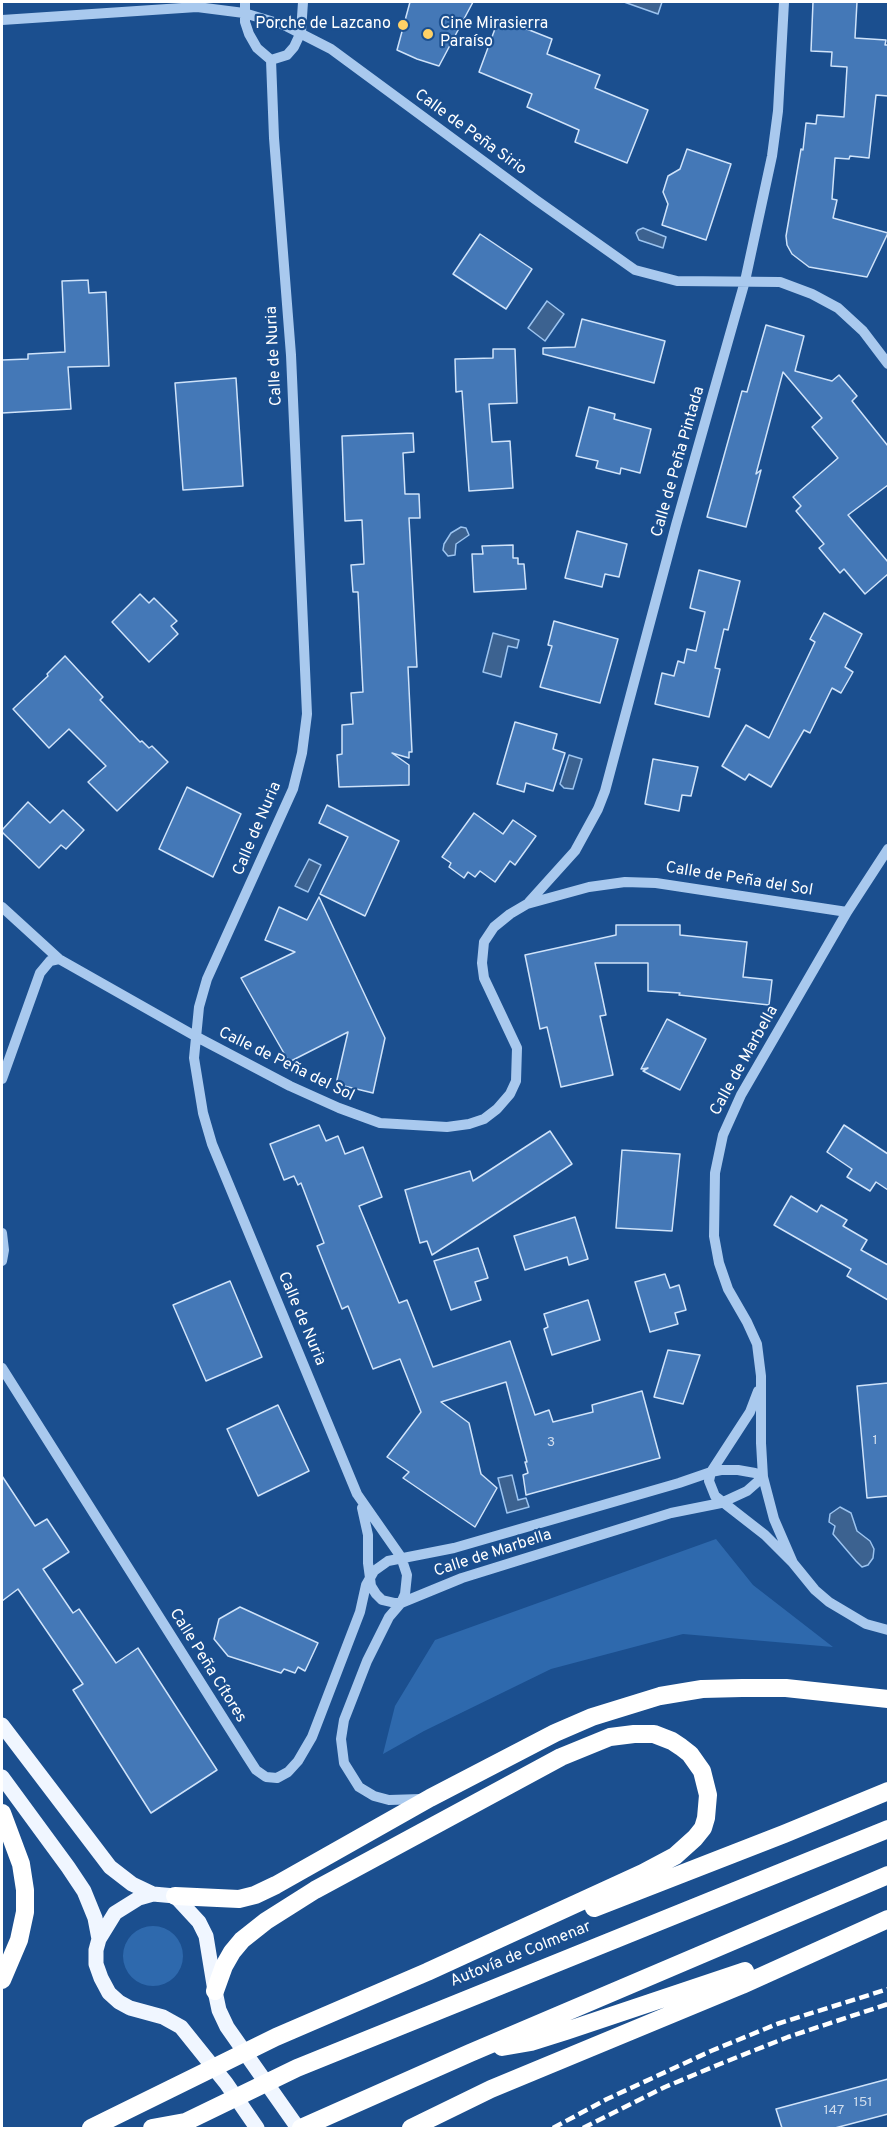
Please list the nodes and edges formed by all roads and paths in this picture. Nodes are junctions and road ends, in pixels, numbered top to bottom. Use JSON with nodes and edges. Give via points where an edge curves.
{"nodes":[{"id":1,"x":303,"y":2,"type":"edge"},
{"id":2,"x":783,"y":2,"type":"edge"},
{"id":3,"x":245,"y":7,"type":"edge"},
{"id":4,"x":2,"y":20,"type":"edge"},
{"id":5,"x":301,"y":32,"type":"junction"},
{"id":6,"x":271,"y":60,"type":"junction"},
{"id":7,"x":745,"y":281,"type":"junction"},
{"id":8,"x":888,"y":364,"type":"edge"},
{"id":9,"x":888,"y":849,"type":"edge"},
{"id":10,"x":527,"y":904,"type":"junction"},
{"id":11,"x":2,"y":907,"type":"edge"},
{"id":12,"x":847,"y":912,"type":"junction"},
{"id":13,"x":59,"y":958,"type":"junction"},
{"id":14,"x":195,"y":1036,"type":"junction"},
{"id":15,"x":2,"y":1079,"type":"edge"},
{"id":16,"x":2,"y":1233,"type":"edge"},
{"id":17,"x":2,"y":1261,"type":"edge"},
{"id":18,"x":2,"y":1368,"type":"edge"},
{"id":19,"x":761,"y":1376,"type":"junction"},
{"id":20,"x":711,"y":1472,"type":"junction"},
{"id":21,"x":763,"y":1477,"type":"junction"},
{"id":22,"x":357,"y":1494,"type":"junction"},
{"id":23,"x":721,"y":1503,"type":"junction"},
{"id":24,"x":401,"y":1557,"type":"junction"},
{"id":25,"x":793,"y":1563,"type":"junction"},
{"id":26,"x":370,"y":1578,"type":"junction"},
{"id":27,"x":401,"y":1603,"type":"junction"},
{"id":28,"x":888,"y":1630,"type":"edge"},
{"id":29,"x":888,"y":1699,"type":"edge"},
{"id":30,"x":2,"y":1725,"type":"edge"},
{"id":31,"x":2,"y":1777,"type":"edge"},
{"id":32,"x":888,"y":1791,"type":"edge"},
{"id":33,"x":430,"y":1798,"type":"junction"},
{"id":34,"x":2,"y":1813,"type":"edge"},
{"id":35,"x":888,"y":1828,"type":"edge"},
{"id":36,"x":888,"y":1875,"type":"edge"},
{"id":37,"x":153,"y":1894,"type":"junction"},
{"id":38,"x":175,"y":1896,"type":"junction"},
{"id":39,"x":881,"y":1923,"type":"edge"},
{"id":40,"x":99,"y":1938,"type":"junction"},
{"id":41,"x":427,"y":1972,"type":"junction"},
{"id":42,"x":2,"y":1980,"type":"edge"},
{"id":43,"x":215,"y":1991,"type":"junction"},
{"id":44,"x":470,"y":2052,"type":"junction"},
{"id":45,"x":180,"y":2125,"type":"edge"},
{"id":46,"x":91,"y":2128,"type":"edge"},
{"id":47,"x":152,"y":2128,"type":"edge"},
{"id":48,"x":257,"y":2128,"type":"edge"},
{"id":49,"x":300,"y":2128,"type":"edge"},
{"id":50,"x":411,"y":2128,"type":"edge"}],
"edges":[{"from":1,"to":5,"type":"street"},
{"from":2,"to":7,"type":"street","name":"Calle de Peña Pintada","via":[[772,156]]},
{"from":3,"to":4,"type":"street","name":"Calle de Peña Sirio","via":[[183,7]]},
{"from":3,"to":5,"type":"street","name":"Calle de Peña Sirio"},
{"from":3,"to":6,"type":"street","via":[[249,34]]},
{"from":5,"to":6,"type":"street","via":[[287,55]]},
{"from":5,"to":7,"type":"street","name":"Calle de Peña Sirio","via":[[331,49],[635,270],[677,281]]},
{"from":6,"to":14,"type":"street","name":"Calle de Nuria","via":[[291,355],[307,714],[293,789],[207,979]]},
{"from":7,"to":8,"type":"street","name":"Calle de Peña Sirio","via":[[780,282],[838,308],[863,331]]},
{"from":7,"to":10,"type":"street","name":"Calle de Peña Pintada","via":[[605,791],[575,851]]},
{"from":9,"to":12,"type":"street","name":"Calle de Marbella"},
{"from":10,"to":12,"type":"street","name":"Calle de Peña del Sol","via":[[589,887],[625,882],[656,883]]},
{"from":10,"to":14,"type":"street","name":"Calle de Peña del Sol","via":[[494,927],[484,942],[484,978],[517,1048],[518,1068],[510,1094],[484,1119],[447,1127],[380,1123],[290,1086]]},
{"from":11,"to":13,"type":"street","name":"Calle de Peña del Sol"},
{"from":12,"to":19,"type":"street","name":"Calle de Marbella","via":[[741,1095],[723,1135],[715,1173],[714,1236],[719,1263],[757,1344]]},
{"from":13,"to":14,"type":"street","name":"Calle de Peña del Sol"},
{"from":13,"to":15,"type":"street","via":[[50,961],[40,973]]},
{"from":14,"to":22,"type":"street","name":"Calle de Nuria","via":[[198,1084],[212,1144]]},
{"from":16,"to":17,"type":"street"},
{"from":18,"to":26,"type":"street","name":"Calle Peña Cítores","via":[[256,1770],[266,1777],[277,1778],[288,1772],[312,1737]]},
{"from":19,"to":20,"type":"street","name":"Calle de Marbella","via":[[750,1412]]},
{"from":19,"to":21,"type":"street","name":"Calle de Marbella"},
{"from":20,"to":21,"type":"street","name":"Calle de Marbella","via":[[738,1470]]},
{"from":20,"to":23,"type":"street","via":[[710,1488]]},
{"from":20,"to":24,"type":"street","name":"Calle de Marbella","via":[[454,1548]]},
{"from":21,"to":23,"type":"street","name":"Calle de Marbella","via":[[747,1491]]},
{"from":21,"to":25,"type":"street","name":"Calle de Marbella","via":[[774,1520]]},
{"from":22,"to":24,"type":"street","name":"Calle de Nuria"},
{"from":22,"to":26,"type":"street","via":[[368,1535]]},
{"from":23,"to":25,"type":"street","via":[[750,1522]]},
{"from":23,"to":27,"type":"street","name":"Calle de Marbella","via":[[670,1513],[462,1578]]},
{"from":24,"to":26,"type":"street","via":[[381,1565]]},
{"from":24,"to":27,"type":"street","name":"Calle de Nuria","via":[[407,1575]]},
{"from":25,"to":28,"type":"street","via":[[829,1602],[866,1624]]},
{"from":26,"to":27,"type":"street","via":[[382,1600]]},
{"from":27,"to":33,"type":"street","name":"Calle de Nuria","via":[[389,1617],[367,1661],[344,1720],[341,1739],[345,1763],[359,1787],[374,1796]]},
{"from":29,"to":33,"type":"highway","via":[[786,1688],[702,1689],[660,1696],[564,1729]]},
{"from":30,"to":37,"type":"main road","via":[[110,1867]]},
{"from":31,"to":40,"type":"main road","via":[[84,1891]]},
{"from":32,"to":41,"type":"highway"},
{"from":33,"to":38,"type":"highway","via":[[255,1894],[239,1899]]},
{"from":34,"to":42,"type":"highway","via":[[21,1864],[25,1890],[25,1912],[18,1940]]},
{"from":35,"to":45,"type":"highway","name":"Autovía de Colmenar","via":[[297,2068]]},
{"from":36,"to":44,"type":"highway"},
{"from":37,"to":38,"type":"main road"},
{"from":37,"to":40,"type":"main road","via":[[115,1913]]},
{"from":38,"to":43,"type":"main road","via":[[199,1922],[206,1936]]},
{"from":39,"to":44,"type":"highway","via":[[531,2042]]},
{"from":39,"to":50,"type":"highway","via":[[518,2077]]},
{"from":40,"to":48,"type":"main road","via":[[96,1964],[109,1993],[119,2002],[181,2026]]},
{"from":41,"to":43,"type":"highway","via":[[643,1873],[687,1847],[706,1818],[708,1795],[702,1771],[690,1754],[654,1734],[634,1734],[610,1737],[561,1757],[315,1890],[266,1921],[232,1952]]},
{"from":41,"to":46,"type":"highway","via":[[276,2037]]},
{"from":43,"to":49,"type":"main road","via":[[227,2027]]},
{"from":44,"to":49,"type":"highway"},
{"from":45,"to":47,"type":"highway","name":"Autovía de Colmenar"}]}
